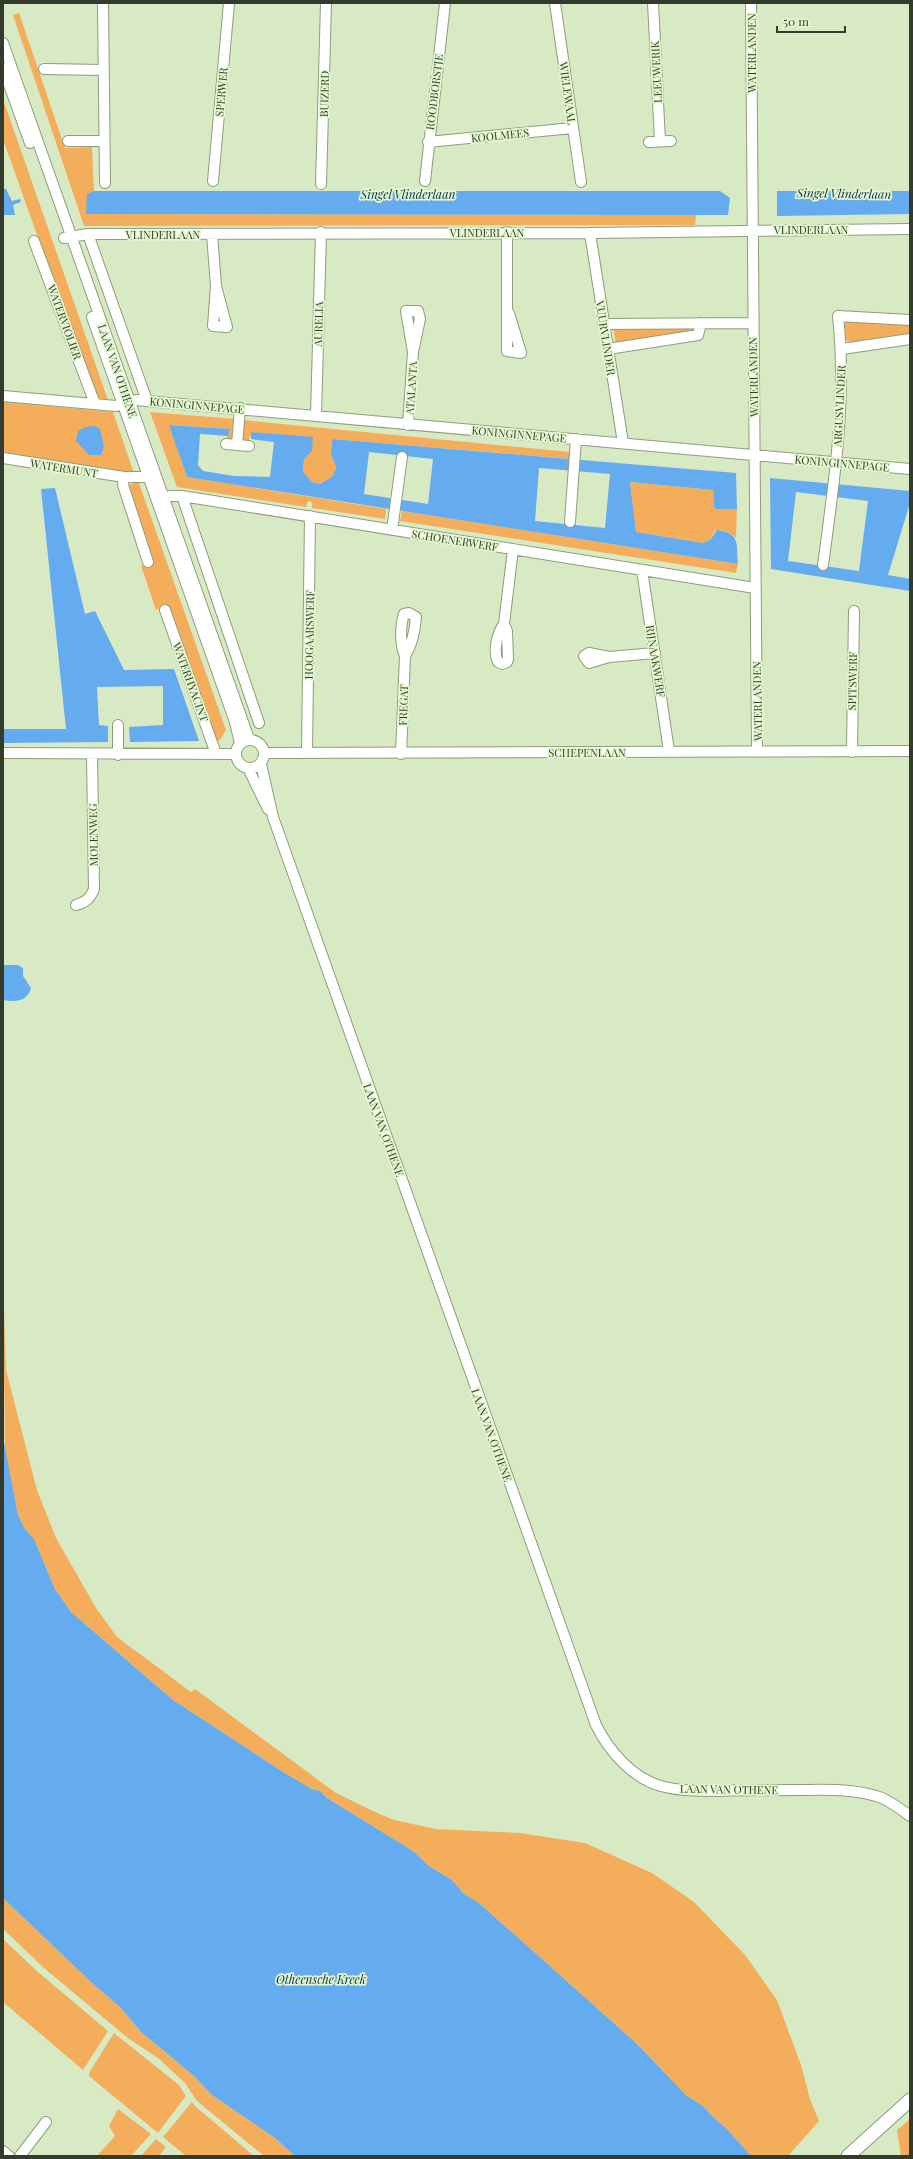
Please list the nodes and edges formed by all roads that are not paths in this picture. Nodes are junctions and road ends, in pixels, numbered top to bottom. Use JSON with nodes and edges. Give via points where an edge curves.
{"nodes":[{"id":1,"x":103,"y":3,"type":"edge"},
{"id":2,"x":229,"y":3,"type":"edge"},
{"id":3,"x":326,"y":3,"type":"edge"},
{"id":4,"x":445,"y":3,"type":"edge"},
{"id":5,"x":555,"y":3,"type":"edge"},
{"id":6,"x":653,"y":3,"type":"edge"},
{"id":7,"x":750,"y":3,"type":"edge"},
{"id":8,"x":3,"y":43,"type":"edge"},
{"id":9,"x":3,"y":68,"type":"edge"},
{"id":10,"x":44,"y":69,"type":"dead end"},
{"id":11,"x":103,"y":70,"type":"junction"},
{"id":12,"x":573,"y":128,"type":"junction"},
{"id":13,"x":68,"y":141,"type":"dead end"},
{"id":14,"x":660,"y":141,"type":"junction"},
{"id":15,"x":671,"y":141,"type":"dead end"},
{"id":16,"x":104,"y":142,"type":"junction"},
{"id":17,"x":428,"y":142,"type":"junction"},
{"id":18,"x":649,"y":142,"type":"dead end"},
{"id":19,"x":213,"y":181,"type":"dead end"},
{"id":20,"x":425,"y":181,"type":"dead end"},
{"id":21,"x":581,"y":182,"type":"dead end"},
{"id":22,"x":104,"y":183,"type":"dead end"},
{"id":23,"x":321,"y":184,"type":"dead end"},
{"id":24,"x":910,"y":229,"type":"edge"},
{"id":25,"x":752,"y":230,"type":"junction"},
{"id":26,"x":321,"y":232,"type":"junction"},
{"id":27,"x":507,"y":232,"type":"junction"},
{"id":28,"x":590,"y":233,"type":"junction"},
{"id":29,"x":88,"y":234,"type":"junction"},
{"id":30,"x":212,"y":234,"type":"junction"},
{"id":31,"x":67,"y":237,"type":"junction"},
{"id":32,"x":34,"y":241,"type":"dead end"},
{"id":33,"x":216,"y":286,"type":"dead end"},
{"id":34,"x":508,"y":313,"type":"dead end"},
{"id":35,"x":910,"y":320,"type":"edge"},
{"id":36,"x":701,"y":323,"type":"junction"},
{"id":37,"x":753,"y":323,"type":"junction"},
{"id":38,"x":603,"y":324,"type":"junction"},
{"id":39,"x":910,"y":339,"type":"edge"},
{"id":40,"x":608,"y":349,"type":"junction"},
{"id":41,"x":842,"y":349,"type":"junction"},
{"id":42,"x":413,"y":352,"type":"dead end"},
{"id":43,"x":3,"y":396,"type":"edge"},
{"id":44,"x":147,"y":401,"type":"junction"},
{"id":45,"x":126,"y":403,"type":"junction"},
{"id":46,"x":95,"y":404,"type":"junction"},
{"id":47,"x":240,"y":408,"type":"junction"},
{"id":48,"x":316,"y":416,"type":"junction"},
{"id":49,"x":408,"y":425,"type":"junction"},
{"id":50,"x":576,"y":439,"type":"junction"},
{"id":51,"x":623,"y":443,"type":"junction"},
{"id":52,"x":226,"y":444,"type":"dead end"},
{"id":53,"x":237,"y":445,"type":"junction"},
{"id":54,"x":249,"y":446,"type":"dead end"},
{"id":55,"x":754,"y":455,"type":"junction"},
{"id":56,"x":402,"y":457,"type":"dead end"},
{"id":57,"x":3,"y":458,"type":"edge"},
{"id":58,"x":837,"y":462,"type":"junction"},
{"id":59,"x":910,"y":469,"type":"edge"},
{"id":60,"x":124,"y":477,"type":"junction"},
{"id":61,"x":152,"y":477,"type":"junction"},
{"id":62,"x":182,"y":496,"type":"junction"},
{"id":63,"x":159,"y":499,"type":"junction"},
{"id":64,"x":310,"y":516,"type":"junction"},
{"id":65,"x":570,"y":522,"type":"dead end"},
{"id":66,"x":392,"y":530,"type":"junction"},
{"id":67,"x":513,"y":549,"type":"junction"},
{"id":68,"x":148,"y":562,"type":"dead end"},
{"id":69,"x":823,"y":565,"type":"dead end"},
{"id":70,"x":642,"y":570,"type":"junction"},
{"id":71,"x":755,"y":588,"type":"junction"},
{"id":72,"x":165,"y":610,"type":"dead end"},
{"id":73,"x":854,"y":611,"type":"dead end"},
{"id":74,"x":504,"y":624,"type":"dead end"},
{"id":75,"x":655,"y":653,"type":"junction"},
{"id":76,"x":405,"y":656,"type":"dead end"},
{"id":77,"x":609,"y":657,"type":"dead end"},
{"id":78,"x":249,"y":694,"type":"junction"},
{"id":79,"x":232,"y":700,"type":"junction"},
{"id":80,"x":259,"y":723,"type":"dead end"},
{"id":81,"x":118,"y":725,"type":"dead end"},
{"id":82,"x":245,"y":741,"type":"junction"},
{"id":83,"x":669,"y":751,"type":"junction"},
{"id":84,"x":757,"y":751,"type":"junction"},
{"id":85,"x":910,"y":751,"type":"edge"},
{"id":86,"x":852,"y":752,"type":"junction"},
{"id":87,"x":3,"y":753,"type":"edge"},
{"id":88,"x":265,"y":753,"type":"junction"},
{"id":89,"x":307,"y":753,"type":"junction"},
{"id":90,"x":92,"y":754,"type":"junction"},
{"id":91,"x":216,"y":754,"type":"junction"},
{"id":92,"x":236,"y":754,"type":"junction"},
{"id":93,"x":401,"y":754,"type":"junction"},
{"id":94,"x":118,"y":755,"type":"junction"},
{"id":95,"x":261,"y":764,"type":"junction"},
{"id":96,"x":248,"y":768,"type":"junction"},
{"id":97,"x":273,"y":817,"type":"junction"},
{"id":98,"x":76,"y":905,"type":"dead end"},
{"id":99,"x":910,"y":1816,"type":"edge"},
{"id":100,"x":910,"y":2100,"type":"edge"},
{"id":101,"x":46,"y":2122,"type":"dead end"},
{"id":102,"x":3,"y":2151,"type":"edge"},
{"id":103,"x":9,"y":2156,"type":"edge"},
{"id":104,"x":20,"y":2156,"type":"edge"},
{"id":105,"x":848,"y":2156,"type":"edge"}],
"edges":[{"from":1,"to":11,"type":"street"},
{"from":2,"to":19,"type":"street","name":"SPERWER"},
{"from":3,"to":23,"type":"street","name":"BUIZERD"},
{"from":4,"to":17,"type":"street","name":"ROODBORSTJE"},
{"from":5,"to":12,"type":"street","name":"WIELEWAAL"},
{"from":6,"to":14,"type":"street","name":"LEEUWERIK"},
{"from":7,"to":25,"type":"street","name":"WATERLANDEN"},
{"from":8,"to":31,"type":"street","name":"LAAN VAN OTHENE"},
{"from":9,"to":31,"type":"street","name":"LAAN VAN OTHENE"},
{"from":10,"to":11,"type":"street"},
{"from":11,"to":16,"type":"street"},
{"from":12,"to":17,"type":"street","name":"KOOLMEES"},
{"from":12,"to":21,"type":"street","name":"WIELEWAAL"},
{"from":13,"to":16,"type":"street"},
{"from":14,"to":15,"type":"street"},
{"from":14,"to":18,"type":"street"},
{"from":16,"to":22,"type":"street"},
{"from":17,"to":20,"type":"street","name":"ROODBORSTJE"},
{"from":24,"to":25,"type":"street","name":"VLINDERLAAN"},
{"from":25,"to":28,"type":"street","name":"VLINDERLAAN"},
{"from":25,"to":37,"type":"street","name":"WATERLANDEN"},
{"from":26,"to":27,"type":"street","name":"VLINDERLAAN"},
{"from":26,"to":30,"type":"street","name":"VLINDERLAAN"},
{"from":26,"to":48,"type":"street","name":"AURELIA"},
{"from":27,"to":28,"type":"street","name":"VLINDERLAAN"},
{"from":27,"to":34,"type":"street"},
{"from":28,"to":38,"type":"street","name":"VUURVLINDER"},
{"from":29,"to":30,"type":"street","name":"VLINDERLAAN"},
{"from":29,"to":31,"type":"street","name":"VLINDERLAAN"},
{"from":29,"to":44,"type":"street","name":"LAAN VAN OTHENE"},
{"from":30,"to":33,"type":"street"},
{"from":31,"to":45,"type":"street","name":"LAAN VAN OTHENE"},
{"from":32,"to":46,"type":"street","name":"WATERVIOLIER"},
{"from":35,"to":41,"type":"street","name":"ARGUSVLINDER","via":[[838,316]]},
{"from":36,"to":37,"type":"street"},
{"from":36,"to":38,"type":"street"},
{"from":36,"to":40,"type":"street","via":[[698,334]]},
{"from":37,"to":55,"type":"street","name":"WATERLANDEN"},
{"from":38,"to":40,"type":"street","name":"VUURVLINDER"},
{"from":39,"to":41,"type":"street","name":"ARGUSVLINDER"},
{"from":40,"to":51,"type":"street","name":"VUURVLINDER"},
{"from":41,"to":58,"type":"street","name":"ARGUSVLINDER"},
{"from":42,"to":49,"type":"street","name":"ATALANTA"},
{"from":43,"to":46,"type":"street"},
{"from":44,"to":45,"type":"street","name":"KONINGINNEPAGE","via":[[136,400]]},
{"from":44,"to":47,"type":"street","name":"KONINGINNEPAGE"},
{"from":45,"to":46,"type":"street","via":[[116,406]]},
{"from":45,"to":61,"type":"street","name":"LAAN VAN OTHENE"},
{"from":47,"to":48,"type":"street","name":"KONINGINNEPAGE"},
{"from":47,"to":53,"type":"street"},
{"from":48,"to":49,"type":"street","name":"KONINGINNEPAGE"},
{"from":49,"to":50,"type":"street","name":"KONINGINNEPAGE"},
{"from":50,"to":51,"type":"street","name":"KONINGINNEPAGE"},
{"from":50,"to":65,"type":"street"},
{"from":51,"to":55,"type":"street","name":"KONINGINNEPAGE"},
{"from":52,"to":53,"type":"street"},
{"from":53,"to":54,"type":"street"},
{"from":55,"to":58,"type":"street","name":"KONINGINNEPAGE"},
{"from":55,"to":71,"type":"street","name":"WATERLANDEN"},
{"from":56,"to":66,"type":"street"},
{"from":57,"to":60,"type":"street","name":"WATERMUNT"},
{"from":58,"to":59,"type":"street","name":"KONINGINNEPAGE"},
{"from":58,"to":69,"type":"street","name":"ARGUSVLINDER"},
{"from":60,"to":61,"type":"street","name":"WATERMUNT"},
{"from":60,"to":68,"type":"street","via":[[123,485]]},
{"from":61,"to":63,"type":"street","name":"LAAN VAN OTHENE"},
{"from":62,"to":63,"type":"street","name":"SCHOENERWERF"},
{"from":62,"to":64,"type":"street","name":"SCHOENERWERF"},
{"from":62,"to":78,"type":"street"},
{"from":63,"to":79,"type":"street","name":"LAAN VAN OTHENE"},
{"from":64,"to":66,"type":"street","name":"SCHOENERWERF"},
{"from":64,"to":89,"type":"street","name":"HOOGAARSWERF"},
{"from":66,"to":67,"type":"street","name":"SCHOENERWERF"},
{"from":67,"to":70,"type":"street","name":"SCHOENERWERF"},
{"from":67,"to":74,"type":"street"},
{"from":70,"to":71,"type":"street","name":"SCHOENERWERF"},
{"from":70,"to":75,"type":"street","name":"RIJNAAKWERF"},
{"from":71,"to":84,"type":"street","name":"WATERLANDEN"},
{"from":72,"to":91,"type":"street","name":"WATERHYACINT"},
{"from":73,"to":86,"type":"street","name":"SPITSWERF"},
{"from":75,"to":77,"type":"street"},
{"from":75,"to":83,"type":"street","name":"RIJNAAKWERF"},
{"from":76,"to":93,"type":"street","name":"FREGAT"},
{"from":78,"to":79,"type":"street"},
{"from":78,"to":80,"type":"street"},
{"from":79,"to":82,"type":"street","name":"LAAN VAN OTHENE"},
{"from":81,"to":94,"type":"street"},
{"from":82,"to":88,"type":"street","via":[[259,743]]},
{"from":82,"to":92,"type":"street"},
{"from":83,"to":84,"type":"street","name":"SCHEPENLAAN"},
{"from":83,"to":93,"type":"street","name":"SCHEPENLAAN"},
{"from":84,"to":86,"type":"street","name":"SCHEPENLAAN"},
{"from":85,"to":86,"type":"street","name":"SCHEPENLAAN"},
{"from":87,"to":90,"type":"street"},
{"from":88,"to":89,"type":"street","name":"SCHEPENLAAN"},
{"from":88,"to":95,"type":"street"},
{"from":89,"to":93,"type":"street","name":"SCHEPENLAAN"},
{"from":90,"to":94,"type":"street"},
{"from":90,"to":98,"type":"street","name":"MOLENWEG","via":[[94,890],[85,902]]},
{"from":91,"to":92,"type":"street"},
{"from":91,"to":94,"type":"street"},
{"from":92,"to":96,"type":"street","via":[[240,763]]},
{"from":95,"to":96,"type":"street"},
{"from":95,"to":97,"type":"street","name":"LAAN VAN OTHENE"},
{"from":96,"to":97,"type":"street","name":"LAAN VAN OTHENE"},
{"from":97,"to":99,"type":"street","name":"LAAN VAN OTHENE","via":[[602,1738],[622,1763],[641,1777],[660,1786],[700,1790],[834,1790],[860,1793],[881,1798]]},
{"from":100,"to":105,"type":"main road"},
{"from":101,"to":104,"type":"street"},
{"from":102,"to":103,"type":"street"}]}
